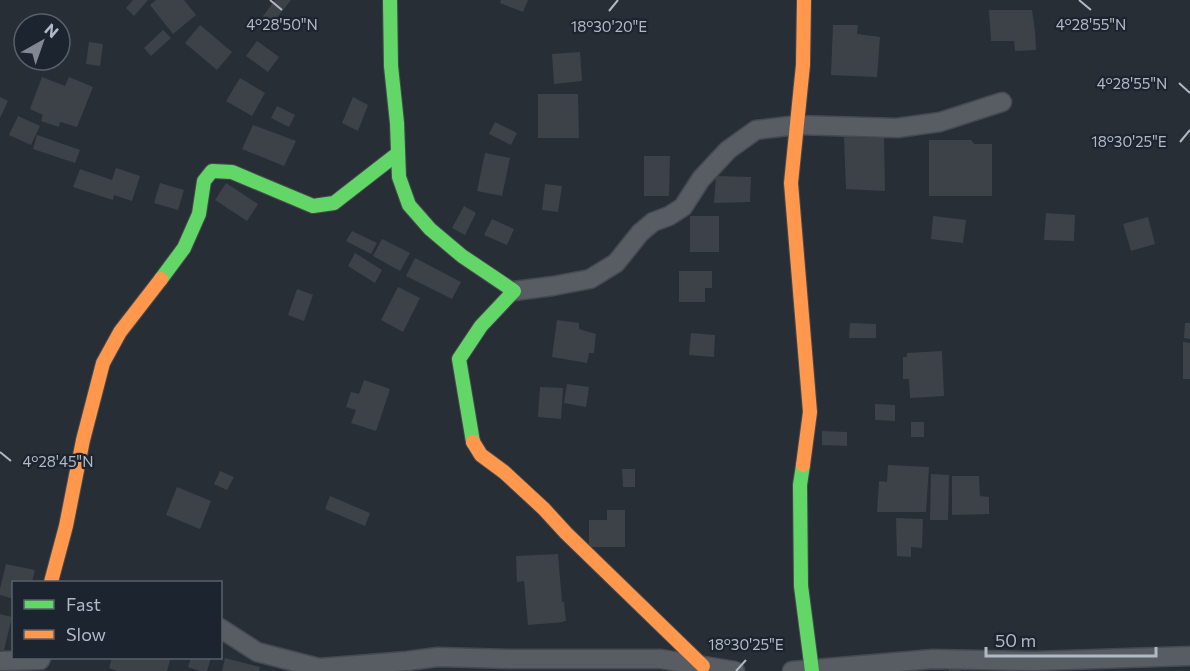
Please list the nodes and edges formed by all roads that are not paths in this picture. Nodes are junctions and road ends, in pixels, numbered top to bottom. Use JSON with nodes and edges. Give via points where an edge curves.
{"nodes":[{"id":1,"x":390,"y":0,"type":"edge"},
{"id":2,"x":804,"y":0,"type":"edge"},
{"id":3,"x":1002,"y":102,"type":"dead end"},
{"id":4,"x":797,"y":125,"type":"junction"},
{"id":5,"x":397,"y":154,"type":"junction"},
{"id":6,"x":514,"y":291,"type":"junction"},
{"id":7,"x":51,"y":581,"type":"edge"},
{"id":8,"x":222,"y":629,"type":"edge"},
{"id":9,"x":1190,"y":656,"type":"edge"},
{"id":10,"x":28,"y":659,"type":"edge"},
{"id":11,"x":0,"y":661,"type":"edge"},
{"id":12,"x":439,"y":664,"type":"edge"},
{"id":13,"x":571,"y":665,"type":"edge"},
{"id":14,"x":703,"y":666,"type":"junction"},
{"id":15,"x":1035,"y":666,"type":"edge"},
{"id":16,"x":813,"y":670,"type":"edge"},
{"id":17,"x":735,"y":671,"type":"edge"},
{"id":18,"x":792,"y":671,"type":"edge"}],
"edges":[{"from":1,"to":5,"type":"street"},
{"from":2,"to":4,"type":"street"},
{"from":3,"to":4,"type":"street","via":[[940,122],[897,128]]},
{"from":4,"to":6,"type":"street","via":[[756,130],[728,150],[701,179],[683,207],[653,222],[616,263],[590,279]]},
{"from":4,"to":16,"type":"street","via":[[791,183],[810,412],[800,485],[801,586]]},
{"from":5,"to":6,"type":"street","via":[[399,177],[409,205],[462,256]]},
{"from":5,"to":7,"type":"street","via":[[334,203],[313,206],[232,172],[212,171],[204,181],[199,214],[184,248],[120,332],[103,363]]},
{"from":6,"to":14,"type":"street","via":[[481,326],[459,359],[473,442],[481,455],[544,509]]},
{"from":8,"to":12,"type":"street","via":[[257,652],[319,668],[407,662]]},
{"from":9,"to":15,"type":"street"},
{"from":10,"to":11,"type":"street"},
{"from":12,"to":13,"type":"street","via":[[509,659]]},
{"from":13,"to":14,"type":"street","via":[[661,659]]},
{"from":14,"to":17,"type":"street"},
{"from":15,"to":16,"type":"street","via":[[933,659]]},
{"from":16,"to":18,"type":"street"}]}
